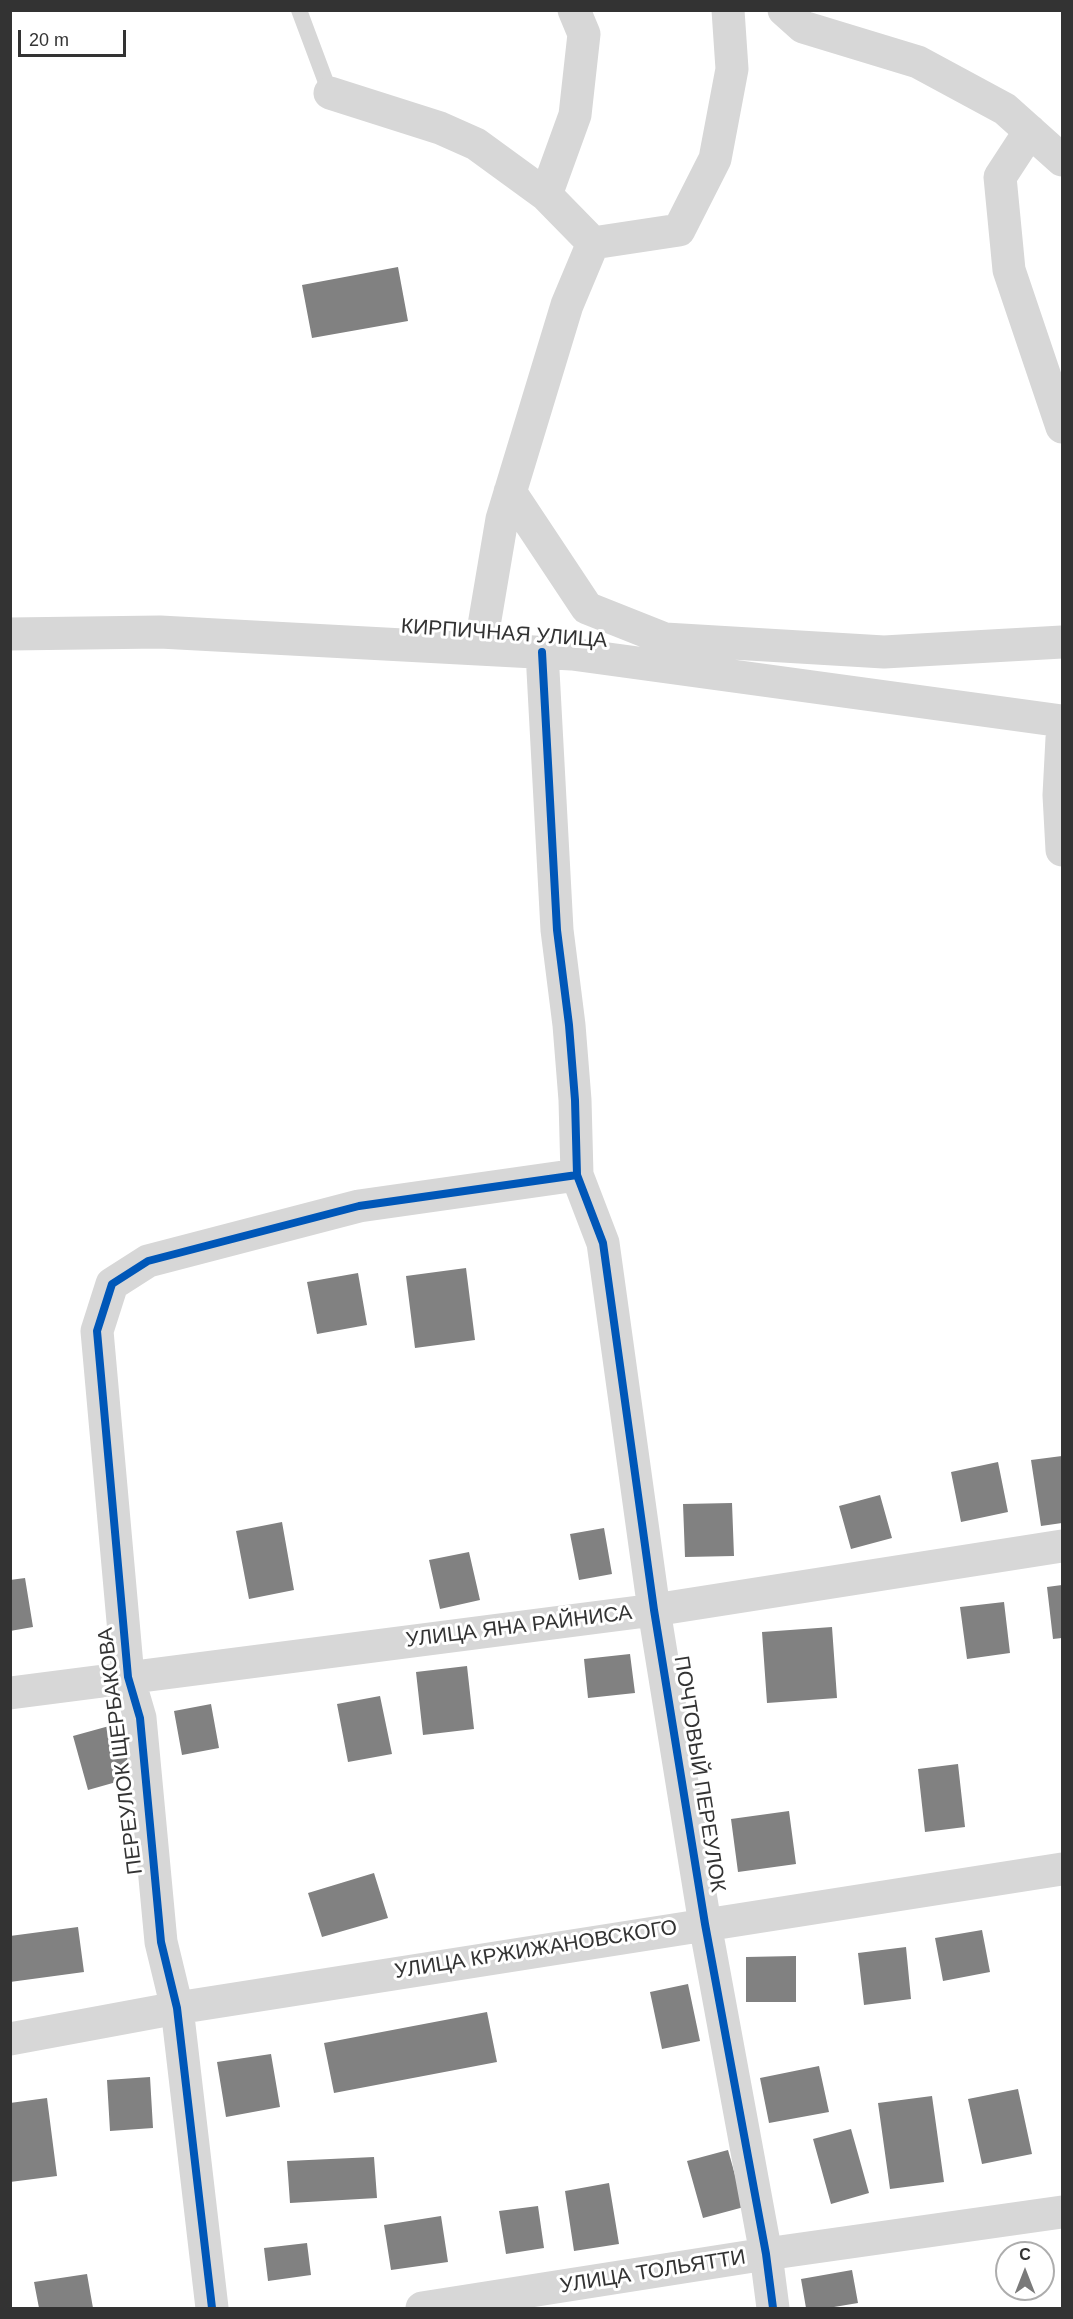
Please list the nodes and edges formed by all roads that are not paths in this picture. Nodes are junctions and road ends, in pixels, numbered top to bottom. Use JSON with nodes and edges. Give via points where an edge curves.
{"nodes":[{"id":1,"x":299,"y":10,"type":"edge"},
{"id":2,"x":574,"y":10,"type":"edge"},
{"id":3,"x":728,"y":10,"type":"edge"},
{"id":4,"x":784,"y":10,"type":"edge"},
{"id":5,"x":330,"y":93,"type":"joint"},
{"id":6,"x":1030,"y":131,"type":"junction"},
{"id":7,"x":1062,"y":160,"type":"edge"},
{"id":8,"x":546,"y":195,"type":"junction"},
{"id":9,"x":593,"y":243,"type":"junction"},
{"id":10,"x":1062,"y":427,"type":"edge"},
{"id":11,"x":510,"y":492,"type":"junction"},
{"id":12,"x":10,"y":634,"type":"edge"},
{"id":13,"x":1062,"y":642,"type":"edge"},
{"id":14,"x":480,"y":650,"type":"junction"},
{"id":15,"x":542,"y":652,"type":"junction"},
{"id":16,"x":1062,"y":722,"type":"edge"},
{"id":17,"x":1062,"y":738,"type":"edge"},
{"id":18,"x":1061,"y":795,"type":"edge"},
{"id":19,"x":1062,"y":850,"type":"edge"},
{"id":20,"x":577,"y":1175,"type":"junction"},
{"id":21,"x":1062,"y":1546,"type":"edge"},
{"id":22,"x":654,"y":1610,"type":"junction"},
{"id":23,"x":128,"y":1677,"type":"junction"},
{"id":24,"x":10,"y":1693,"type":"edge"},
{"id":25,"x":1062,"y":1869,"type":"edge"},
{"id":26,"x":705,"y":1924,"type":"junction"},
{"id":27,"x":177,"y":2008,"type":"junction"},
{"id":28,"x":10,"y":2039,"type":"edge"},
{"id":29,"x":1062,"y":2212,"type":"edge"},
{"id":30,"x":766,"y":2254,"type":"junction"},
{"id":31,"x":212,"y":2308,"type":"edge"},
{"id":32,"x":422,"y":2308,"type":"edge"},
{"id":33,"x":773,"y":2308,"type":"edge"}],
"edges":[{"from":1,"to":5,"type":"lane"},
{"from":2,"to":8,"type":"street","via":[[584,34],[575,115]]},
{"from":3,"to":9,"type":"street","via":[[732,69],[715,159],[679,230]]},
{"from":4,"to":6,"type":"street","via":[[803,27],[918,62],[1005,109]]},
{"from":5,"to":8,"type":"street","via":[[440,128],[476,144]]},
{"from":6,"to":7,"type":"street"},
{"from":6,"to":10,"type":"street","via":[[1000,177],[1009,270]]},
{"from":8,"to":9,"type":"street"},
{"from":9,"to":11,"type":"street","via":[[567,305]]},
{"from":11,"to":13,"type":"street","via":[[587,608],[665,639],[884,652]]},
{"from":11,"to":14,"type":"street"},
{"from":12,"to":14,"type":"street","name":"КИРПИЧНАЯ УЛИЦА","via":[[160,632]]},
{"from":14,"to":15,"type":"street","name":"КИРПИЧНАЯ УЛИЦА"},
{"from":15,"to":16,"type":"street","name":"КИРПИЧНАЯ УЛИЦА"},
{"from":15,"to":20,"type":"street","name":"ПОЧТОВЫЙ ПЕРЕУЛОК","via":[[557,930],[569,1025]]},
{"from":17,"to":18,"type":"street"},
{"from":18,"to":19,"type":"street"},
{"from":20,"to":22,"type":"street","name":"ПОЧТОВЫЙ ПЕРЕУЛОК","via":[[603,1243]]},
{"from":20,"to":23,"type":"street","name":"ПЕРЕУЛОК ЩЕРБАКОВА","via":[[359,1206],[148,1261],[112,1284],[97,1331]]},
{"from":21,"to":22,"type":"street","name":"УЛИЦА ЯНА РАЙНИСА"},
{"from":22,"to":23,"type":"street","name":"УЛИЦА ЯНА РАЙНИСА"},
{"from":22,"to":26,"type":"street","name":"ПОЧТОВЫЙ ПЕРЕУЛОК"},
{"from":23,"to":24,"type":"street","name":"УЛИЦА ЯНА РАЙНИСА"},
{"from":23,"to":27,"type":"street","name":"ПЕРЕУЛОК ЩЕРБАКОВА","via":[[140,1718],[161,1942]]},
{"from":25,"to":26,"type":"street","name":"УЛИЦА КРЖИЖАНОВСКОГО"},
{"from":26,"to":27,"type":"street","name":"УЛИЦА КРЖИЖАНОВСКОГО"},
{"from":26,"to":30,"type":"street","name":"ПОЧТОВЫЙ ПЕРЕУЛОК"},
{"from":27,"to":28,"type":"street","name":"УЛИЦА КРЖИЖАНОВСКОГО"},
{"from":27,"to":31,"type":"street","name":"ПЕРЕУЛОК ЩЕРБАКОВА"},
{"from":29,"to":30,"type":"street","name":"УЛИЦА ТОЛЬЯТТИ"},
{"from":30,"to":32,"type":"street","name":"УЛИЦА ТОЛЬЯТТИ"},
{"from":30,"to":33,"type":"street","name":"ПОЧТОВЫЙ ПЕРЕУЛОК"}]}
